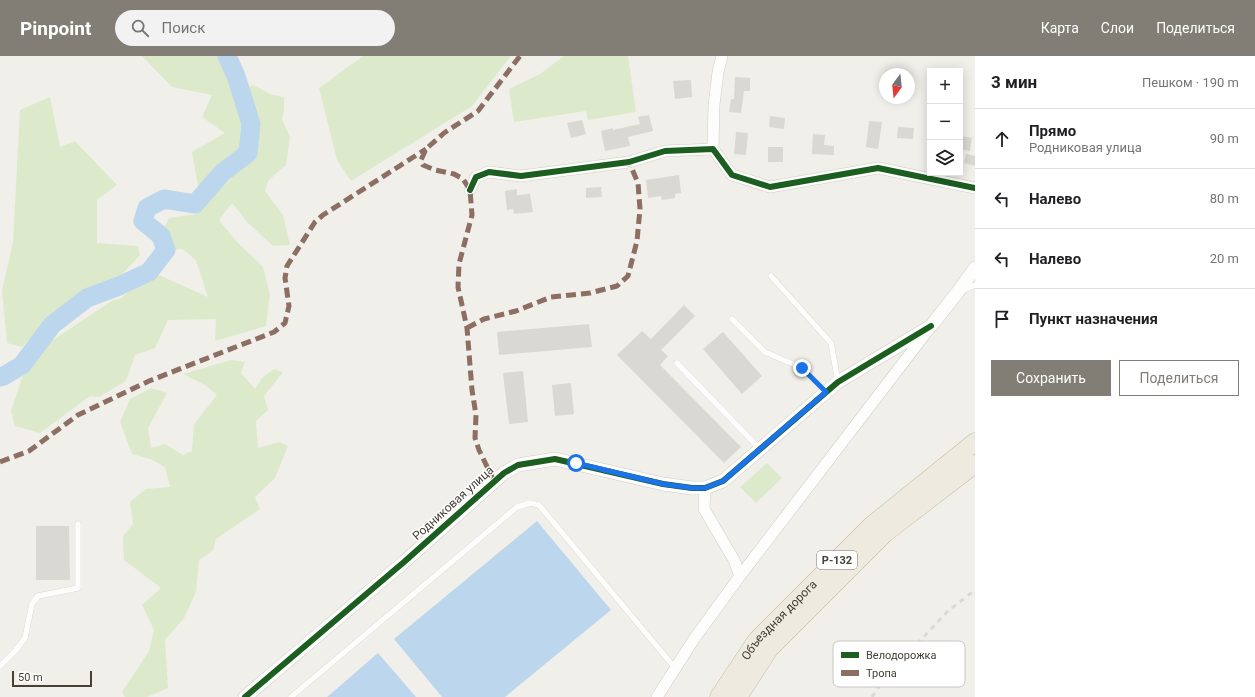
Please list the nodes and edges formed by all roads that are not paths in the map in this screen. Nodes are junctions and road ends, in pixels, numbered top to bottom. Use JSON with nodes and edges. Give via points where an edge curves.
{"nodes":[{"id":1,"x":722,"y":56,"type":"edge"},
{"id":2,"x":713,"y":149,"type":"junction"},
{"id":3,"x":975,"y":188,"type":"edge"},
{"id":4,"x":470,"y":190,"type":"dead end"},
{"id":5,"x":975,"y":268,"type":"edge"},
{"id":6,"x":771,"y":276,"type":"dead end"},
{"id":7,"x":975,"y":285,"type":"edge"},
{"id":8,"x":957,"y":293,"type":"junction"},
{"id":9,"x":732,"y":319,"type":"dead end"},
{"id":10,"x":931,"y":326,"type":"junction"},
{"id":11,"x":677,"y":363,"type":"dead end"},
{"id":12,"x":838,"y":382,"type":"junction"},
{"id":13,"x":826,"y":392,"type":"junction"},
{"id":14,"x":975,"y":442,"type":"edge"},
{"id":15,"x":760,"y":449,"type":"junction"},
{"id":16,"x":975,"y":464,"type":"edge"},
{"id":17,"x":705,"y":488,"type":"junction"},
{"id":18,"x":78,"y":524,"type":"dead end"},
{"id":19,"x":740,"y":576,"type":"junction"},
{"id":20,"x":0,"y":666,"type":"edge"},
{"id":21,"x":675,"y":668,"type":"junction"},
{"id":22,"x":245,"y":697,"type":"edge"},
{"id":23,"x":291,"y":697,"type":"edge"},
{"id":24,"x":657,"y":697,"type":"edge"},
{"id":25,"x":719,"y":697,"type":"edge"},
{"id":26,"x":738,"y":697,"type":"edge"}],
"edges":[{"from":1,"to":2,"type":"street","via":[[714,105]]},
{"from":2,"to":3,"type":"street","via":[[732,175],[770,187],[878,168]]},
{"from":2,"to":4,"type":"street","via":[[665,150],[629,162],[521,176],[489,172],[476,177]]},
{"from":5,"to":8,"type":"street"},
{"from":6,"to":12,"type":"lane","via":[[831,343]]},
{"from":7,"to":8,"type":"lane"},
{"from":8,"to":10,"type":"street"},
{"from":9,"to":13,"type":"lane","via":[[765,352],[802,368]]},
{"from":10,"to":12,"type":"street","name":"Родниковая улица"},
{"from":10,"to":19,"type":"street"},
{"from":11,"to":15,"type":"lane"},
{"from":12,"to":13,"type":"street","name":"Родниковая улица"},
{"from":13,"to":15,"type":"street","name":"Родниковая улица"},
{"from":14,"to":25,"type":"highway","name":"Объездная дорога","number":"Р-132","via":[[870,526],[757,640]]},
{"from":15,"to":17,"type":"street","name":"Родниковая улица","via":[[723,481]]},
{"from":16,"to":26,"type":"highway","name":"Объездная дорога","number":"Р-132","via":[[880,538],[769,649]]},
{"from":17,"to":19,"type":"street","via":[[704,509],[734,560]]},
{"from":17,"to":22,"type":"street","name":"Родниковая улица","via":[[663,484],[555,459],[518,465],[504,473]]},
{"from":18,"to":20,"type":"lane","via":[[78,588],[38,596],[32,604],[25,638]]},
{"from":19,"to":21,"type":"street"},
{"from":21,"to":23,"type":"lane","via":[[540,505],[530,503],[517,507]]},
{"from":21,"to":24,"type":"street"}]}
